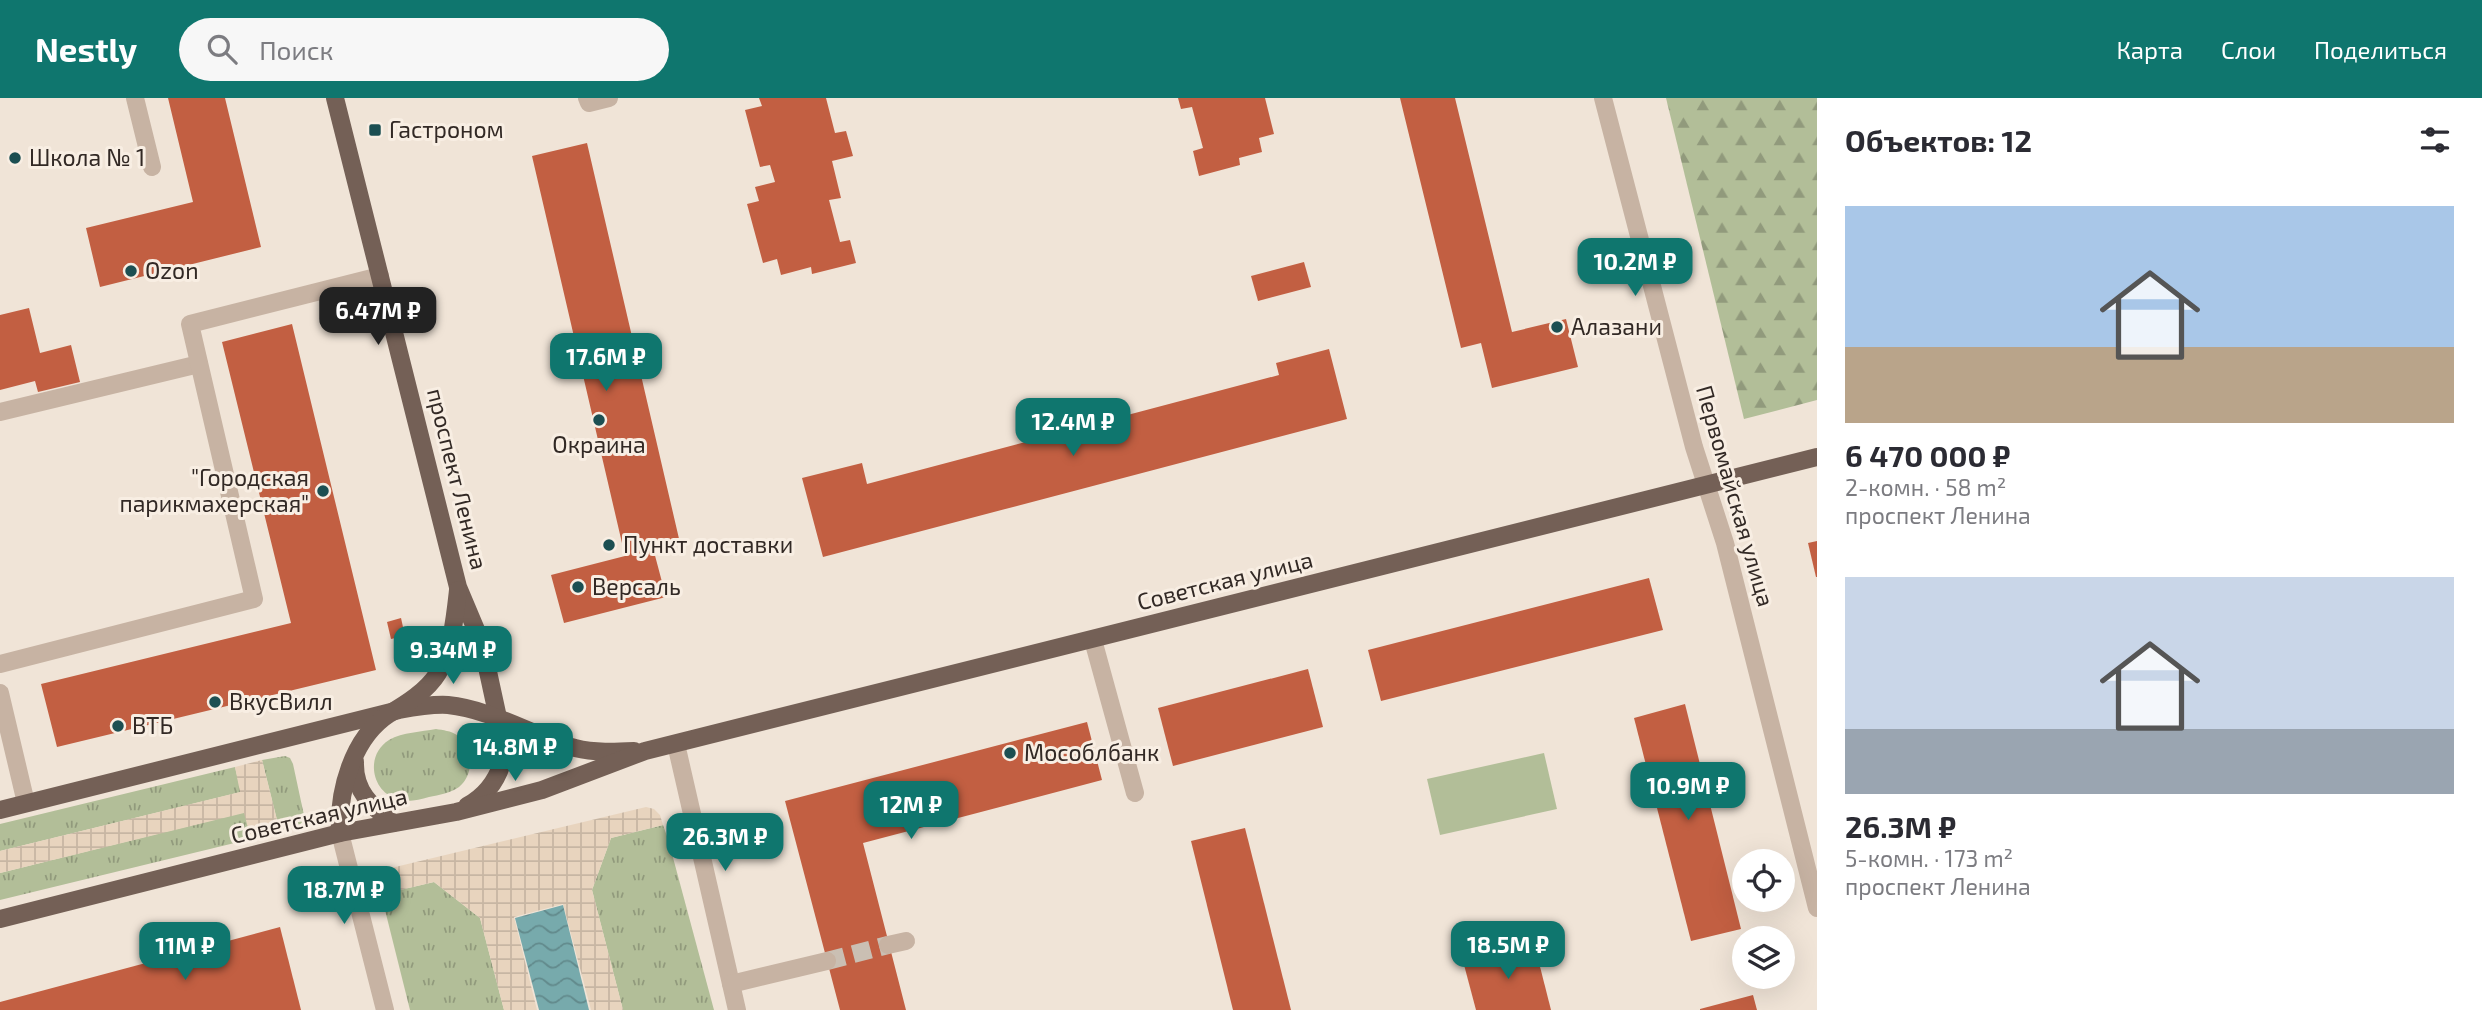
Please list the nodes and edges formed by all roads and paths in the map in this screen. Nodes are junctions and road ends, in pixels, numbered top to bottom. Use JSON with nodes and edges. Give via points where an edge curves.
{"nodes":[{"id":1,"x":135,"y":98,"type":"edge"},
{"id":2,"x":335,"y":98,"type":"edge"},
{"id":3,"x":587,"y":98,"type":"edge"},
{"id":4,"x":609,"y":98,"type":"edge"},
{"id":5,"x":1603,"y":98,"type":"edge"},
{"id":6,"x":152,"y":167,"type":"dead end"},
{"id":7,"x":380,"y":275,"type":"junction"},
{"id":8,"x":199,"y":364,"type":"junction"},
{"id":9,"x":0,"y":412,"type":"edge"},
{"id":10,"x":1817,"y":457,"type":"edge"},
{"id":11,"x":1707,"y":486,"type":"junction"},
{"id":12,"x":458,"y":587,"type":"junction"},
{"id":13,"x":1093,"y":640,"type":"junction"},
{"id":14,"x":0,"y":664,"type":"edge"},
{"id":15,"x":0,"y":693,"type":"edge"},
{"id":16,"x":399,"y":710,"type":"junction"},
{"id":17,"x":500,"y":721,"type":"junction"},
{"id":18,"x":676,"y":744,"type":"junction"},
{"id":19,"x":645,"y":751,"type":"junction"},
{"id":20,"x":355,"y":755,"type":"junction"},
{"id":21,"x":1135,"y":793,"type":"dead end"},
{"id":22,"x":26,"y":803,"type":"junction"},
{"id":23,"x":0,"y":810,"type":"edge"},
{"id":24,"x":456,"y":813,"type":"junction"},
{"id":25,"x":393,"y":823,"type":"junction"},
{"id":26,"x":340,"y":833,"type":"junction"},
{"id":27,"x":1817,"y":908,"type":"edge"},
{"id":28,"x":0,"y":919,"type":"edge"},
{"id":29,"x":827,"y":961,"type":"tunnel mouth"},
{"id":30,"x":731,"y":984,"type":"junction"},
{"id":31,"x":385,"y":1010,"type":"edge"},
{"id":32,"x":737,"y":1010,"type":"edge"}],
"edges":[{"from":1,"to":6,"type":"street"},
{"from":2,"to":7,"type":"main road","name":"проспект Ленина"},
{"from":3,"to":4,"type":"street","via":[[589,103]]},
{"from":5,"to":11,"type":"street","name":"Первомайская улица"},
{"from":7,"to":8,"type":"street","via":[[190,324]]},
{"from":7,"to":12,"type":"main road","name":"проспект Ленина"},
{"from":8,"to":9,"type":"street"},
{"from":8,"to":14,"type":"street","via":[[254,599]]},
{"from":10,"to":11,"type":"main road","name":"Советская улица"},
{"from":11,"to":13,"type":"main road","name":"Советская улица"},
{"from":11,"to":27,"type":"street","name":"Первомайская улица"},
{"from":12,"to":16,"type":"main road","name":"проспект Ленина","via":[[454,622],[438,672]]},
{"from":12,"to":17,"type":"main road","name":"проспект Ленина","via":[[482,645]]},
{"from":13,"to":18,"type":"main road","name":"Советская улица"},
{"from":13,"to":21,"type":"street"},
{"from":15,"to":22,"type":"street"},
{"from":16,"to":17,"type":"main road","via":[[448,705]]},
{"from":16,"to":20,"type":"main road","name":"проспект Ленина","via":[[369,732]]},
{"from":16,"to":22,"type":"main road"},
{"from":17,"to":19,"type":"main road","name":"Советская улица","via":[[576,748]]},
{"from":17,"to":24,"type":"main road","name":"проспект Ленина","via":[[505,750],[502,768],[481,799]]},
{"from":18,"to":19,"type":"main road","name":"Советская улица"},
{"from":18,"to":30,"type":"street"},
{"from":19,"to":24,"type":"main road","name":"Советская улица","via":[[542,790]]},
{"from":20,"to":25,"type":"main road","via":[[358,788],[368,804]]},
{"from":20,"to":26,"type":"main road","name":"проспект Ленина","via":[[341,802]]},
{"from":22,"to":23,"type":"main road"},
{"from":24,"to":25,"type":"main road","name":"Советская улица"},
{"from":25,"to":26,"type":"main road","name":"Советская улица"},
{"from":26,"to":28,"type":"main road","name":"Советская улица"},
{"from":26,"to":31,"type":"street","name":"проспект Ленина"},
{"from":29,"to":30,"type":"street"},
{"from":30,"to":32,"type":"street"}]}
